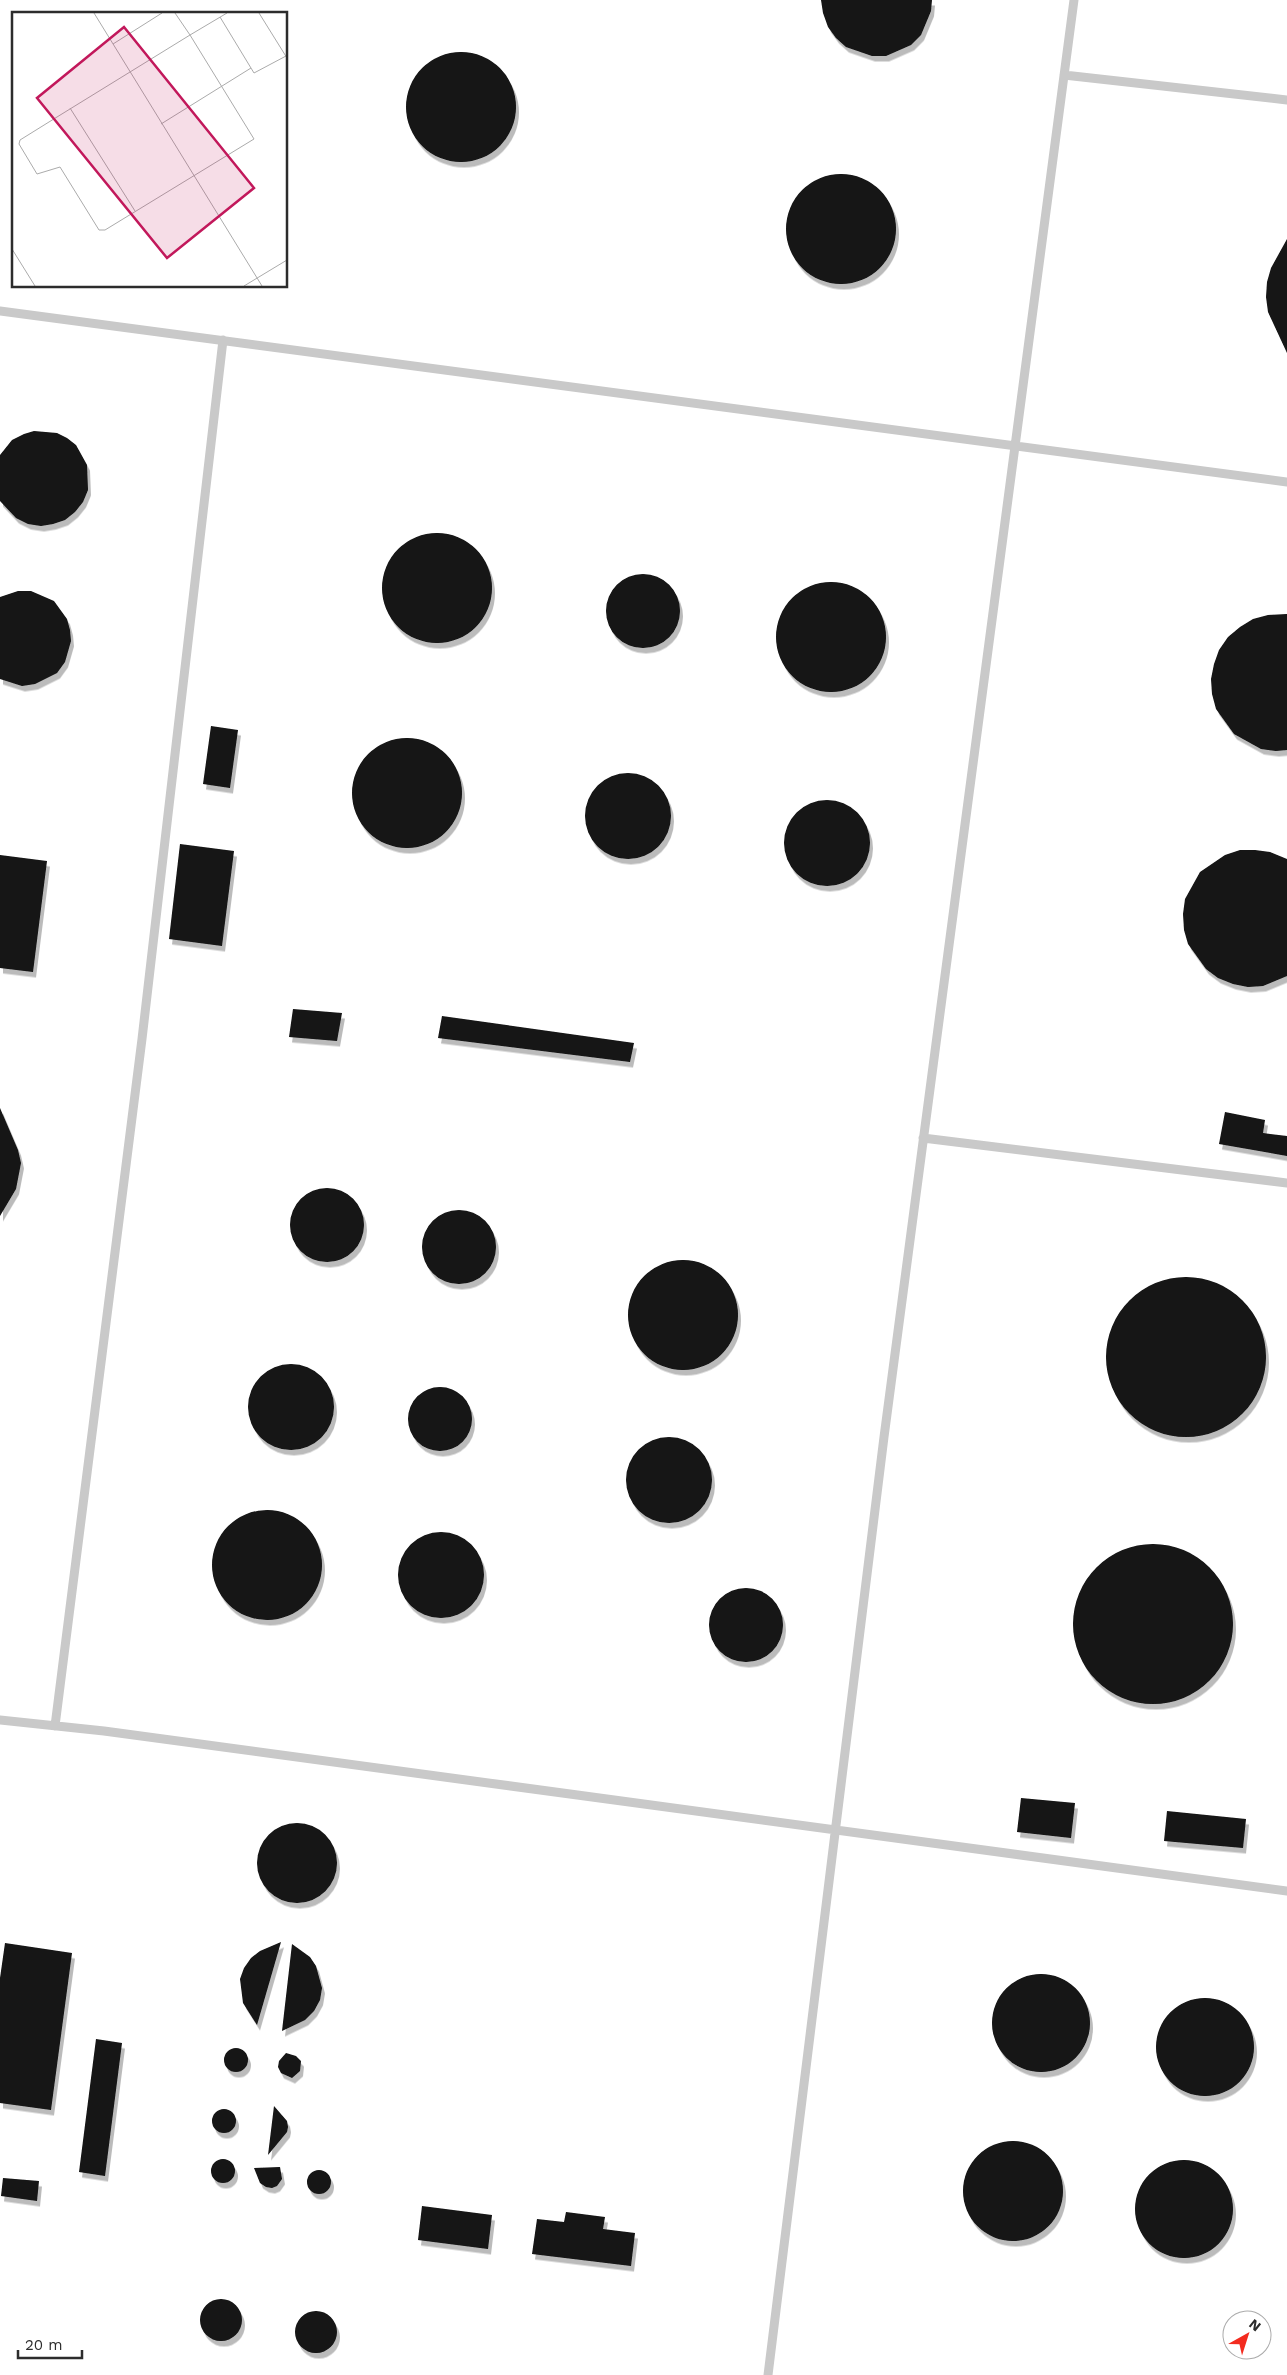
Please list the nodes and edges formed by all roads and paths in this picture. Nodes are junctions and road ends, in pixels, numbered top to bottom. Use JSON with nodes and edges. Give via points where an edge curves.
{"nodes":[{"id":1,"x":1074,"y":0,"type":"edge"},
{"id":2,"x":1064,"y":75,"type":"junction"},
{"id":3,"x":1287,"y":100,"type":"edge"},
{"id":4,"x":0,"y":311,"type":"edge"},
{"id":5,"x":223,"y":340,"type":"junction"},
{"id":6,"x":1014,"y":446,"type":"junction"},
{"id":7,"x":1287,"y":482,"type":"edge"},
{"id":8,"x":923,"y":1138,"type":"junction"},
{"id":9,"x":1287,"y":1183,"type":"edge"},
{"id":10,"x":0,"y":1720,"type":"edge"},
{"id":11,"x":55,"y":1726,"type":"junction"},
{"id":12,"x":835,"y":1830,"type":"junction"},
{"id":13,"x":1287,"y":1891,"type":"edge"},
{"id":14,"x":768,"y":2375,"type":"edge"}],
"edges":[{"from":1,"to":2,"type":"lane"},
{"from":2,"to":3,"type":"lane"},
{"from":2,"to":6,"type":"lane"},
{"from":4,"to":5,"type":"lane"},
{"from":5,"to":6,"type":"lane"},
{"from":5,"to":11,"type":"lane","via":[[143,1029]]},
{"from":6,"to":7,"type":"lane"},
{"from":6,"to":8,"type":"lane"},
{"from":8,"to":9,"type":"lane"},
{"from":8,"to":12,"type":"lane"},
{"from":10,"to":11,"type":"lane"},
{"from":11,"to":12,"type":"lane"},
{"from":12,"to":13,"type":"lane"},
{"from":12,"to":14,"type":"lane"}]}
